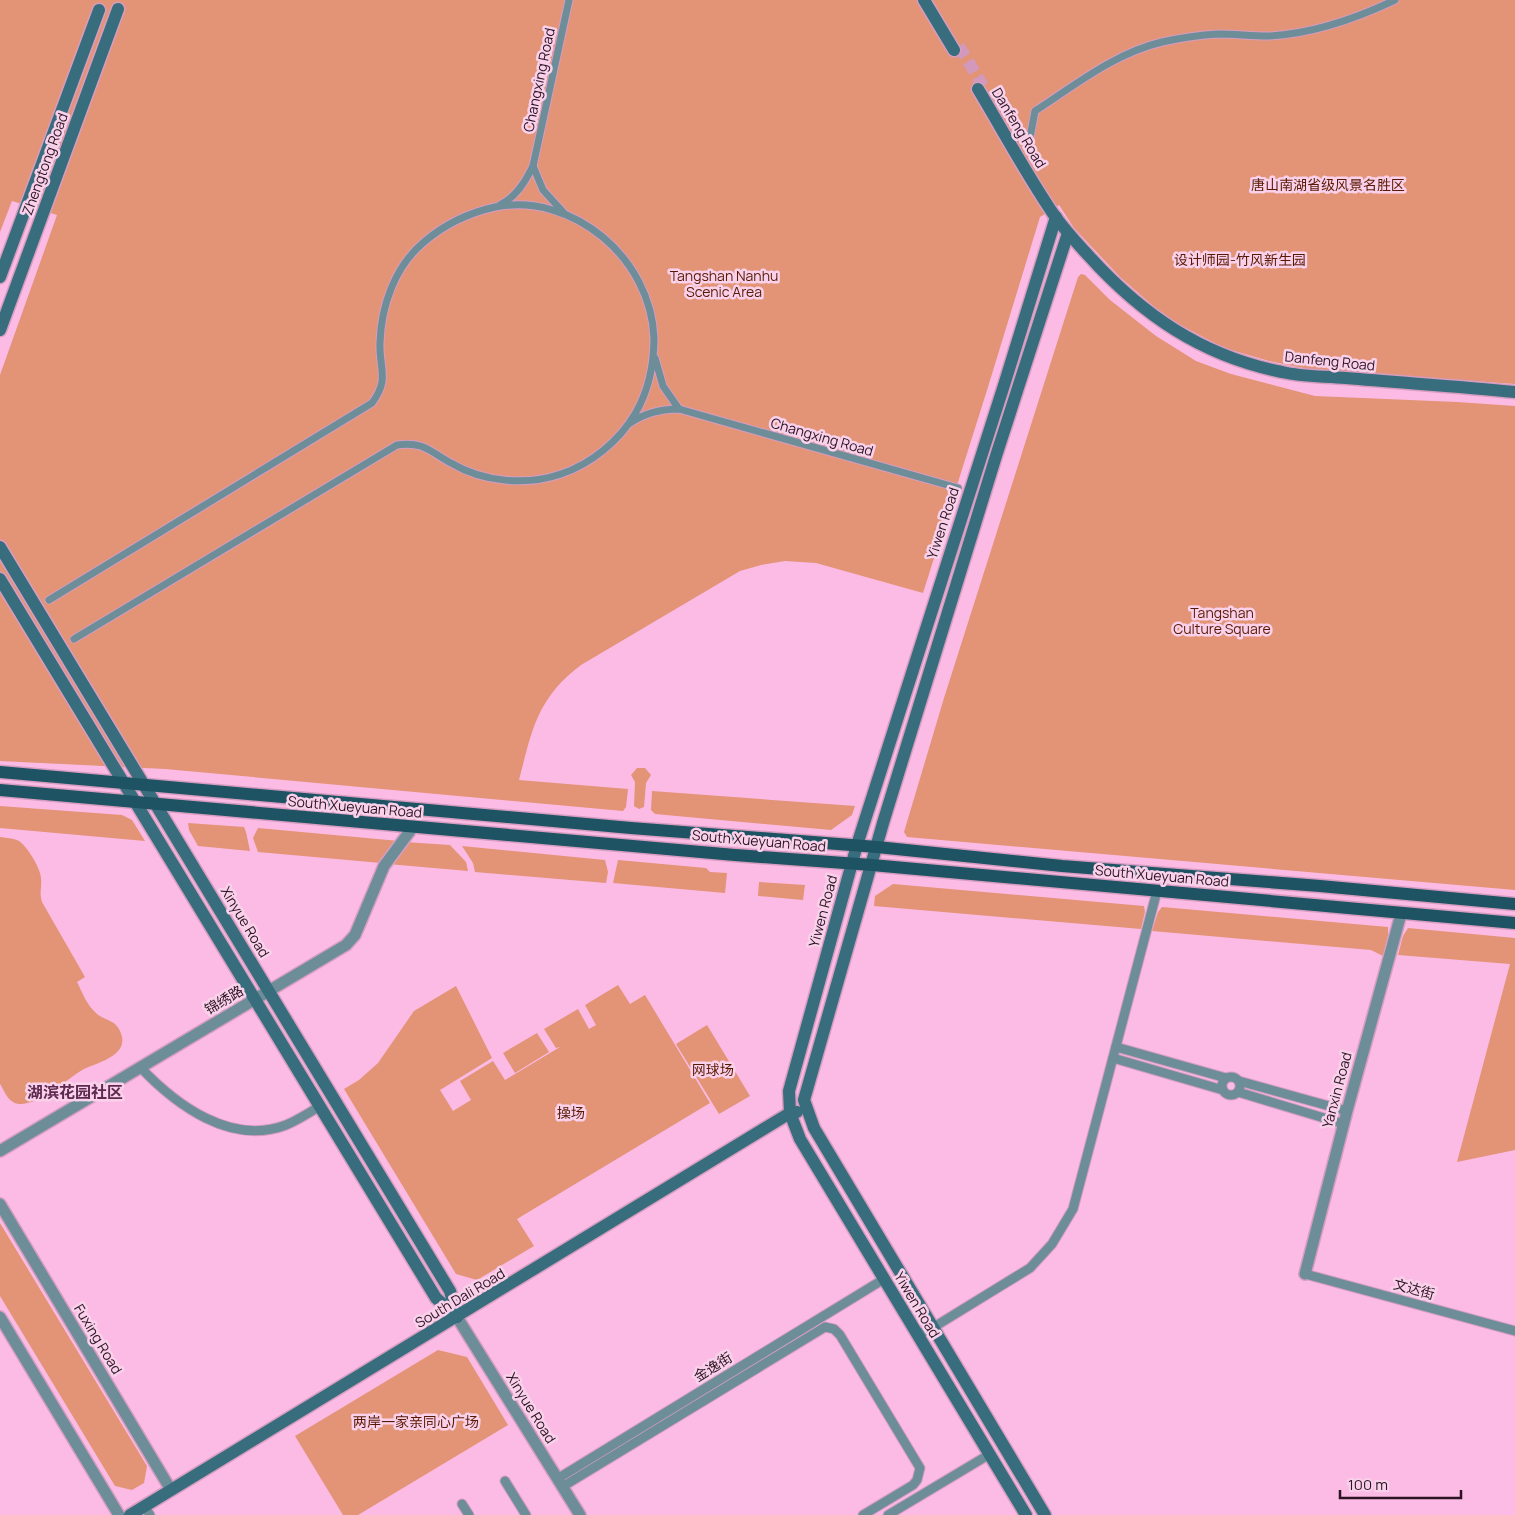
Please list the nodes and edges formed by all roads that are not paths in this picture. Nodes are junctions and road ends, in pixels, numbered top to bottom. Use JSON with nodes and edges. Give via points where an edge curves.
{"nodes":[{"id":1,"x":569,"y":0,"type":"edge"},
{"id":2,"x":924,"y":0,"type":"edge"},
{"id":3,"x":931,"y":0,"type":"edge"},
{"id":4,"x":1395,"y":0,"type":"edge"},
{"id":5,"x":118,"y":9,"type":"dead end"},
{"id":6,"x":99,"y":10,"type":"dead end"},
{"id":7,"x":1029,"y":143,"type":"dead end"},
{"id":8,"x":533,"y":166,"type":"junction"},
{"id":9,"x":497,"y":207,"type":"junction"},
{"id":10,"x":566,"y":214,"type":"junction"},
{"id":11,"x":1056,"y":217,"type":"junction"},
{"id":12,"x":18,"y":230,"type":"junction"},
{"id":13,"x":1068,"y":232,"type":"junction"},
{"id":14,"x":36,"y":233,"type":"junction"},
{"id":15,"x":0,"y":277,"type":"edge"},
{"id":16,"x":0,"y":330,"type":"edge"},
{"id":17,"x":654,"y":355,"type":"junction"},
{"id":18,"x":1515,"y":392,"type":"edge"},
{"id":19,"x":679,"y":409,"type":"junction"},
{"id":20,"x":629,"y":424,"type":"junction"},
{"id":21,"x":964,"y":488,"type":"junction"},
{"id":22,"x":985,"y":492,"type":"junction"},
{"id":23,"x":0,"y":547,"type":"edge"},
{"id":24,"x":0,"y":579,"type":"edge"},
{"id":25,"x":49,"y":600,"type":"dead end"},
{"id":26,"x":74,"y":639,"type":"dead end"},
{"id":27,"x":0,"y":772,"type":"edge"},
{"id":28,"x":125,"y":782,"type":"junction"},
{"id":29,"x":145,"y":785,"type":"junction"},
{"id":30,"x":0,"y":790,"type":"edge"},
{"id":31,"x":136,"y":802,"type":"junction"},
{"id":32,"x":156,"y":804,"type":"junction"},
{"id":33,"x":413,"y":827,"type":"junction"},
{"id":34,"x":857,"y":845,"type":"junction"},
{"id":35,"x":876,"y":847,"type":"junction"},
{"id":36,"x":852,"y":864,"type":"junction"},
{"id":37,"x":872,"y":865,"type":"junction"},
{"id":38,"x":1157,"y":891,"type":"junction"},
{"id":39,"x":1515,"y":904,"type":"edge"},
{"id":40,"x":1401,"y":914,"type":"junction"},
{"id":41,"x":1515,"y":923,"type":"edge"},
{"id":42,"x":269,"y":991,"type":"junction"},
{"id":43,"x":255,"y":999,"type":"junction"},
{"id":44,"x":1116,"y":1047,"type":"junction"},
{"id":45,"x":1113,"y":1058,"type":"junction"},
{"id":46,"x":140,"y":1067,"type":"junction"},
{"id":47,"x":1226,"y":1078,"type":"junction"},
{"id":48,"x":1239,"y":1081,"type":"junction"},
{"id":49,"x":1223,"y":1090,"type":"junction"},
{"id":50,"x":1238,"y":1092,"type":"junction"},
{"id":51,"x":320,"y":1106,"type":"junction"},
{"id":52,"x":807,"y":1110,"type":"junction"},
{"id":53,"x":1347,"y":1111,"type":"junction"},
{"id":54,"x":790,"y":1113,"type":"junction"},
{"id":55,"x":1344,"y":1124,"type":"junction"},
{"id":56,"x":0,"y":1151,"type":"edge"},
{"id":57,"x":0,"y":1204,"type":"edge"},
{"id":58,"x":1305,"y":1274,"type":"joint"},
{"id":59,"x":884,"y":1279,"type":"junction"},
{"id":60,"x":0,"y":1317,"type":"edge"},
{"id":61,"x":457,"y":1317,"type":"junction"},
{"id":62,"x":934,"y":1327,"type":"junction"},
{"id":63,"x":1515,"y":1331,"type":"edge"},
{"id":64,"x":918,"y":1335,"type":"junction"},
{"id":65,"x":990,"y":1454,"type":"junction"},
{"id":66,"x":505,"y":1481,"type":"dead end"},
{"id":67,"x":560,"y":1483,"type":"junction"},
{"id":68,"x":171,"y":1490,"type":"junction"},
{"id":69,"x":462,"y":1504,"type":"dead end"},
{"id":70,"x":147,"y":1511,"type":"edge"},
{"id":71,"x":119,"y":1515,"type":"edge"},
{"id":72,"x":130,"y":1515,"type":"edge"},
{"id":73,"x":469,"y":1515,"type":"edge"},
{"id":74,"x":526,"y":1515,"type":"edge"},
{"id":75,"x":580,"y":1515,"type":"edge"},
{"id":76,"x":863,"y":1515,"type":"edge"},
{"id":77,"x":888,"y":1515,"type":"edge"},
{"id":78,"x":1026,"y":1515,"type":"edge"},
{"id":79,"x":1045,"y":1515,"type":"edge"}],
"edges":[{"from":1,"to":8,"type":"street","name":"Changxing Road"},
{"from":2,"to":3,"type":"main road","via":[[957,48]]},
{"from":4,"to":7,"type":"street","via":[[1360,16],[1312,30],[1268,36],[1193,36],[1142,48],[1111,62],[1035,111]]},
{"from":5,"to":14,"type":"main road","name":"Zhengtong Road"},
{"from":6,"to":12,"type":"main road","name":"Zhengtong Road"},
{"from":8,"to":9,"type":"street","name":"Changxing Road","via":[[510,200]]},
{"from":8,"to":10,"type":"street","via":[[543,190]]},
{"from":9,"to":10,"type":"street","via":[[543,208]]},
{"from":9,"to":25,"type":"street","via":[[470,214],[444,226],[422,244],[404,266],[390,290],[382,318],[383,374],[372,404]]},
{"from":10,"to":17,"type":"street","via":[[592,228],[615,247],[633,270],[646,296],[653,325]]},
{"from":11,"to":13,"type":"main road","name":"Danfeng Road"},
{"from":11,"to":13,"type":"main road","name":"Danfeng Road","via":[[980,88]]},
{"from":11,"to":21,"type":"main road","name":"Yiwen Road","via":[[1005,382]]},
{"from":12,"to":14,"type":"main road"},
{"from":12,"to":15,"type":"main road","name":"Zhengtong Road"},
{"from":13,"to":18,"type":"main road","name":"Danfeng Road","via":[[1116,285],[1162,323],[1239,361],[1282,373]]},
{"from":13,"to":22,"type":"main road","name":"Yiwen Road"},
{"from":14,"to":16,"type":"main road","name":"Zhengtong Road"},
{"from":17,"to":19,"type":"street","via":[[663,386]]},
{"from":17,"to":20,"type":"street","via":[[650,379]]},
{"from":19,"to":20,"type":"street","via":[[643,415]]},
{"from":19,"to":21,"type":"street","name":"Changxing Road"},
{"from":20,"to":26,"type":"street","via":[[610,445],[587,462],[561,474],[534,480],[505,480],[477,475],[451,464],[428,448],[415,444],[398,445]]},
{"from":21,"to":22,"type":"main road"},
{"from":21,"to":34,"type":"main road","name":"Yiwen Road"},
{"from":22,"to":35,"type":"main road","name":"Yiwen Road"},
{"from":23,"to":29,"type":"main road","name":"Xinyue Road"},
{"from":24,"to":28,"type":"main road","name":"Xinyue Road"},
{"from":27,"to":28,"type":"main road","name":"South Xueyuan Road"},
{"from":28,"to":29,"type":"main road","name":"South Xueyuan Road"},
{"from":28,"to":31,"type":"main road","name":"Xinyue Road"},
{"from":29,"to":32,"type":"main road","name":"Xinyue Road"},
{"from":29,"to":34,"type":"main road","name":"South Xueyuan Road"},
{"from":30,"to":31,"type":"main road","name":"South Xueyuan Road"},
{"from":31,"to":32,"type":"main road","name":"South Xueyuan Road"},
{"from":31,"to":43,"type":"main road","name":"Xinyue Road"},
{"from":32,"to":33,"type":"main road","name":"South Xueyuan Road"},
{"from":32,"to":42,"type":"main road","name":"Xinyue Road"},
{"from":33,"to":36,"type":"main road","name":"South Xueyuan Road"},
{"from":33,"to":42,"type":"street","name":"锦绣路","via":[[384,866],[355,935],[346,945]]},
{"from":34,"to":35,"type":"main road","name":"South Xueyuan Road"},
{"from":34,"to":36,"type":"main road","name":"Yiwen Road"},
{"from":35,"to":37,"type":"main road","name":"Yiwen Road"},
{"from":35,"to":39,"type":"main road","name":"South Xueyuan Road"},
{"from":36,"to":37,"type":"main road","name":"South Xueyuan Road"},
{"from":36,"to":54,"type":"main road","name":"Yiwen Road","via":[[789,1091]]},
{"from":37,"to":38,"type":"main road","name":"South Xueyuan Road"},
{"from":37,"to":52,"type":"main road","name":"Yiwen Road","via":[[804,1100]]},
{"from":38,"to":40,"type":"main road","name":"South Xueyuan Road"},
{"from":38,"to":44,"type":"street"},
{"from":40,"to":41,"type":"main road","name":"South Xueyuan Road"},
{"from":40,"to":53,"type":"street","name":"Yanxin Road"},
{"from":42,"to":43,"type":"street","name":"锦绣路"},
{"from":42,"to":61,"type":"main road","name":"Xinyue Road","via":[[450,1291]]},
{"from":43,"to":46,"type":"street","name":"锦绣路"},
{"from":43,"to":51,"type":"main road","name":"Xinyue Road"},
{"from":44,"to":45,"type":"street"},
{"from":44,"to":47,"type":"street"},
{"from":45,"to":49,"type":"street"},
{"from":45,"to":62,"type":"street","via":[[1072,1209],[1052,1244],[1030,1268]]},
{"from":46,"to":51,"type":"street","via":[[156,1084],[204,1118],[237,1128],[266,1129],[285,1125]]},
{"from":46,"to":56,"type":"street","name":"锦绣路"},
{"from":47,"to":48,"type":"street"},
{"from":47,"to":49,"type":"street"},
{"from":48,"to":50,"type":"street"},
{"from":48,"to":53,"type":"street"},
{"from":49,"to":50,"type":"street","via":[[1230,1095]]},
{"from":50,"to":55,"type":"street"},
{"from":51,"to":61,"type":"main road","name":"Xinyue Road","via":[[436,1298]]},
{"from":52,"to":54,"type":"main road","name":"South Dali Road"},
{"from":52,"to":62,"type":"main road","name":"Yiwen Road","via":[[814,1128]]},
{"from":53,"to":55,"type":"street","name":"Yanxin Road"},
{"from":54,"to":59,"type":"main road","name":"Yiwen Road","via":[[800,1139]]},
{"from":54,"to":61,"type":"main road","name":"South Dali Road"},
{"from":55,"to":58,"type":"street","name":"Yanxin Road"},
{"from":57,"to":68,"type":"street","name":"Fuxing Road"},
{"from":58,"to":63,"type":"street","name":"文达街"},
{"from":59,"to":64,"type":"main road","name":"Yiwen Road"},
{"from":59,"to":67,"type":"street","name":"金逸街"},
{"from":60,"to":71,"type":"street"},
{"from":61,"to":67,"type":"street","name":"Xinyue Road"},
{"from":61,"to":68,"type":"main road","name":"South Dali Road"},
{"from":62,"to":64,"type":"street"},
{"from":62,"to":79,"type":"main road","name":"Yiwen Road"},
{"from":64,"to":65,"type":"main road","name":"Yiwen Road"},
{"from":65,"to":77,"type":"street"},
{"from":65,"to":78,"type":"main road","name":"Yiwen Road"},
{"from":66,"to":74,"type":"street"},
{"from":67,"to":75,"type":"street","name":"Xinyue Road"},
{"from":67,"to":76,"type":"street","via":[[825,1327],[840,1335],[920,1468],[918,1480],[913,1485]]},
{"from":68,"to":70,"type":"main road","name":"South Dali Road"},
{"from":69,"to":73,"type":"street"},
{"from":70,"to":72,"type":"main road","name":"South Dali Road"}]}
